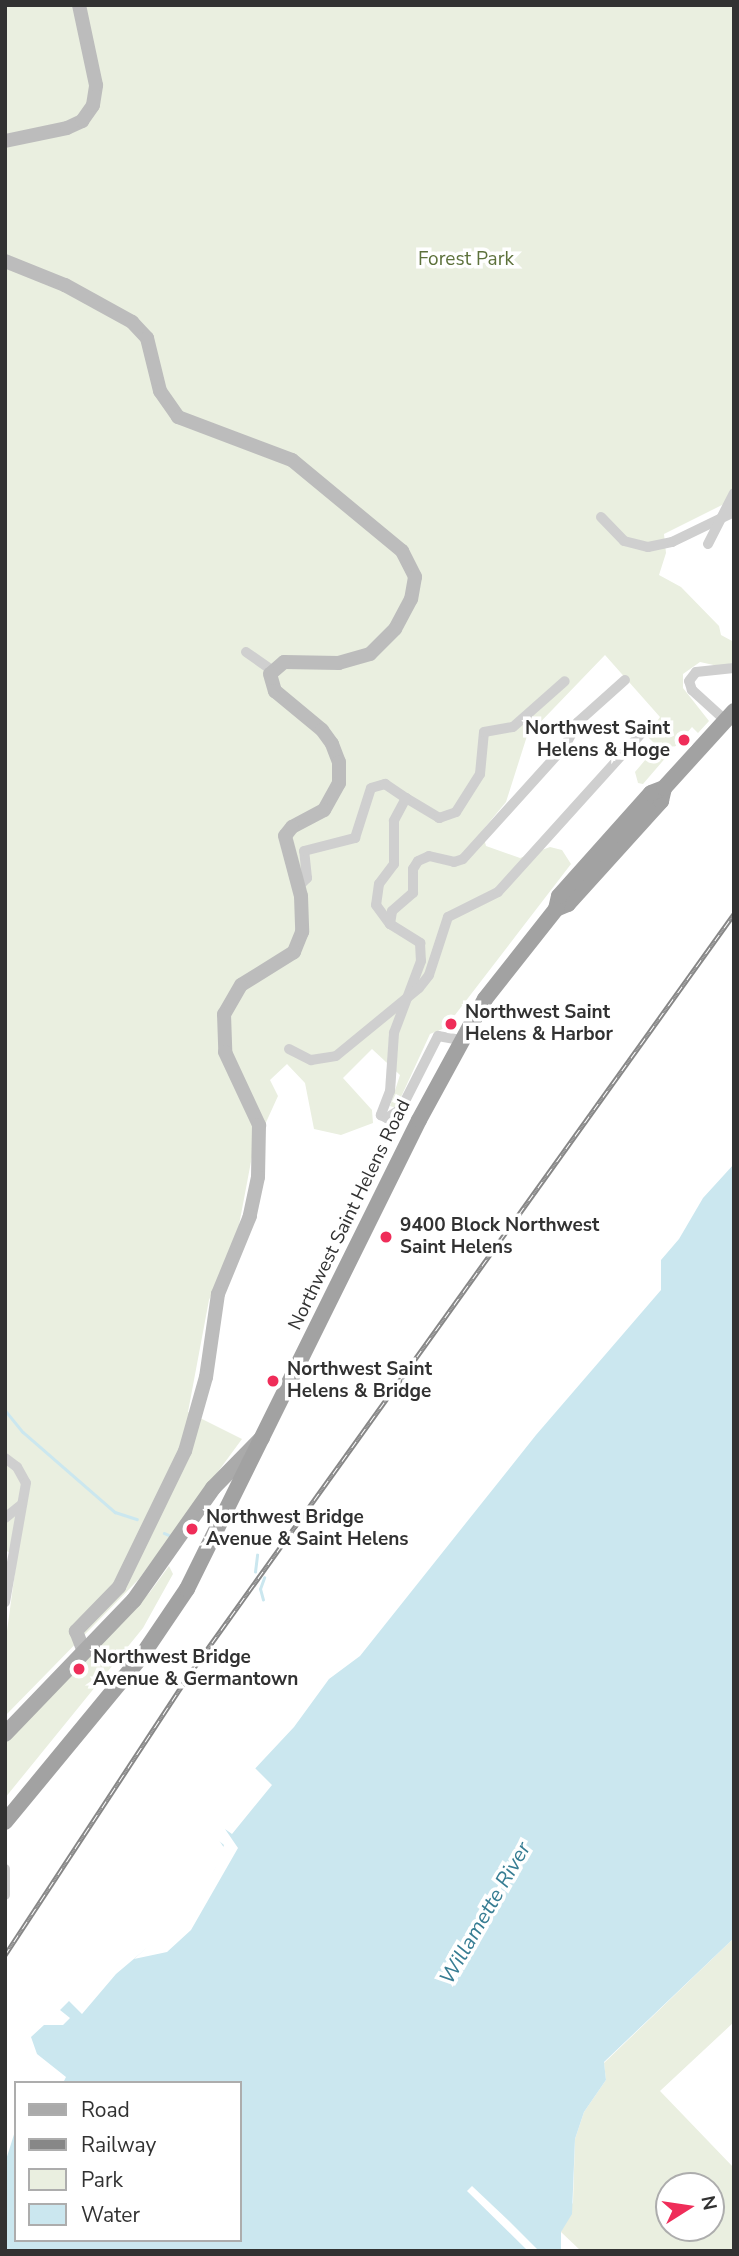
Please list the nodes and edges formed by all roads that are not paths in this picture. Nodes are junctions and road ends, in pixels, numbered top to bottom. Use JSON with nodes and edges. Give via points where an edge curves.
{"nodes":[{"id":1,"x":79,"y":5,"type":"edge"},
{"id":2,"x":5,"y":141,"type":"edge"},
{"id":3,"x":5,"y":261,"type":"edge"},
{"id":4,"x":734,"y":493,"type":"edge"},
{"id":5,"x":734,"y":512,"type":"edge"},
{"id":6,"x":601,"y":517,"type":"dead end"},
{"id":7,"x":719,"y":520,"type":"junction"},
{"id":8,"x":708,"y":544,"type":"dead end"},
{"id":9,"x":246,"y":652,"type":"dead end"},
{"id":10,"x":734,"y":668,"type":"edge"},
{"id":11,"x":272,"y":670,"type":"junction"},
{"id":12,"x":625,"y":680,"type":"dead end"},
{"id":13,"x":565,"y":681,"type":"dead end"},
{"id":14,"x":729,"y":716,"type":"edge"},
{"id":15,"x":641,"y":734,"type":"dead end"},
{"id":16,"x":406,"y":798,"type":"junction"},
{"id":17,"x":300,"y":885,"type":"junction"},
{"id":18,"x":390,"y":925,"type":"junction"},
{"id":19,"x":404,"y":1000,"type":"junction"},
{"id":20,"x":461,"y":1040,"type":"junction"},
{"id":21,"x":289,"y":1049,"type":"dead end"},
{"id":22,"x":267,"y":1435,"type":"junction"},
{"id":23,"x":5,"y":1458,"type":"edge"},
{"id":24,"x":22,"y":1504,"type":"junction"},
{"id":25,"x":226,"y":1513,"type":"junction"},
{"id":26,"x":195,"y":1514,"type":"junction"},
{"id":27,"x":5,"y":1518,"type":"edge"},
{"id":28,"x":5,"y":1602,"type":"edge"},
{"id":29,"x":84,"y":1652,"type":"junction"},
{"id":30,"x":5,"y":1734,"type":"edge"},
{"id":31,"x":5,"y":1822,"type":"edge"},
{"id":32,"x":5,"y":1869,"type":"edge"},
{"id":33,"x":5,"y":1895,"type":"edge"}],
"edges":[{"from":1,"to":2,"type":"main road","via":[[96,85],[93,105],[82,121],[67,128]]},
{"from":3,"to":11,"type":"main road","via":[[65,285],[132,322],[147,338],[160,391],[178,417],[292,460],[409,559],[415,578],[411,599],[377,649],[349,662],[288,661]]},
{"from":4,"to":7,"type":"street"},
{"from":5,"to":7,"type":"street"},
{"from":6,"to":7,"type":"street","via":[[624,541],[648,547],[671,542]]},
{"from":7,"to":8,"type":"street"},
{"from":9,"to":11,"type":"street"},
{"from":10,"to":14,"type":"street","via":[[696,672],[689,681],[692,690]]},
{"from":11,"to":17,"type":"main road","via":[[275,691],[322,730],[339,762],[339,783],[330,804],[285,836]]},
{"from":12,"to":18,"type":"street","via":[[578,722],[565,746],[466,856],[454,862],[434,856],[418,861],[413,869],[413,893],[392,911]]},
{"from":13,"to":16,"type":"street","via":[[513,727],[484,732],[480,774],[456,812],[439,818]]},
{"from":14,"to":20,"type":"highway","name":"Northwest Saint Helens Road","via":[[664,788],[651,793],[559,896],[556,908],[485,999]]},
{"from":15,"to":19,"type":"street","via":[[498,892],[448,917],[429,975]]},
{"from":16,"to":17,"type":"street","via":[[385,784],[371,788],[355,838],[304,851],[307,878]]},
{"from":16,"to":18,"type":"street","via":[[394,821],[394,864],[379,884],[376,899]]},
{"from":17,"to":29,"type":"main road","via":[[302,932],[294,952],[241,985],[222,1025],[225,1052],[255,1109],[258,1177],[241,1247],[218,1294],[198,1408],[173,1479],[125,1578],[76,1631]]},
{"from":18,"to":19,"type":"street","via":[[421,947],[421,961]]},
{"from":19,"to":20,"type":"street","via":[[394,1033],[390,1091],[380,1110],[383,1117],[401,1109],[436,1038]]},
{"from":19,"to":21,"type":"street","via":[[335,1056],[311,1060]]},
{"from":20,"to":22,"type":"highway","name":"Northwest Saint Helens Road"},
{"from":22,"to":25,"type":"highway","name":"Northwest Saint Helens Road"},
{"from":22,"to":26,"type":"main road","via":[[246,1451]]},
{"from":23,"to":24,"type":"street","via":[[18,1466],[26,1483]]},
{"from":24,"to":27,"type":"street"},
{"from":24,"to":28,"type":"street"},
{"from":25,"to":26,"type":"main road","via":[[211,1509]]},
{"from":25,"to":31,"type":"highway","name":"Northwest Saint Helens Road","via":[[187,1589],[142,1657]]},
{"from":26,"to":29,"type":"main road","via":[[134,1600]]},
{"from":29,"to":30,"type":"main road"},
{"from":32,"to":33,"type":"street"}]}
